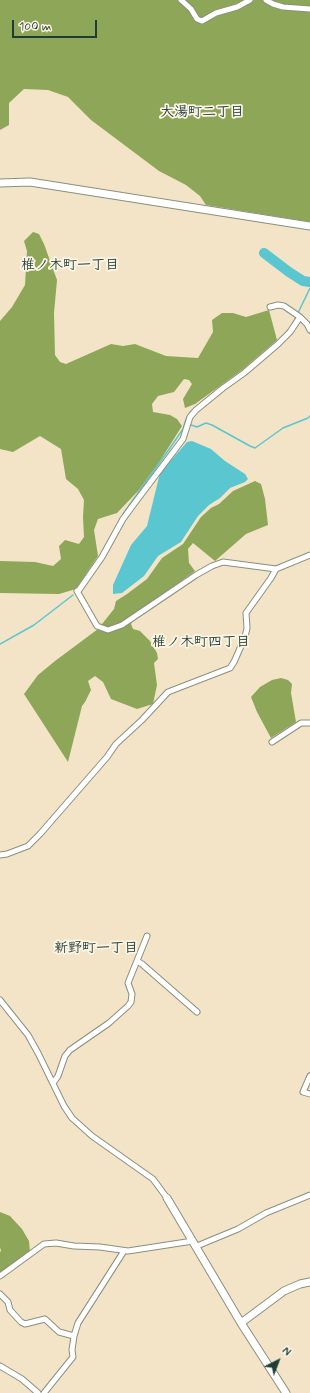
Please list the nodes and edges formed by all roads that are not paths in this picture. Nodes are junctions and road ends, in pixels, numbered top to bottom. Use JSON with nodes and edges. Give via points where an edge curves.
{"nodes":[{"id":1,"x":181,"y":0,"type":"edge"},
{"id":2,"x":250,"y":0,"type":"edge"},
{"id":3,"x":266,"y":0,"type":"edge"},
{"id":4,"x":310,"y":9,"type":"edge"},
{"id":5,"x":0,"y":182,"type":"edge"},
{"id":6,"x":310,"y":226,"type":"edge"},
{"id":7,"x":270,"y":307,"type":"dead end"},
{"id":8,"x":300,"y":317,"type":"junction"},
{"id":9,"x":310,"y":330,"type":"edge"},
{"id":10,"x":310,"y":555,"type":"edge"},
{"id":11,"x":276,"y":569,"type":"junction"},
{"id":12,"x":310,"y":723,"type":"edge"},
{"id":13,"x":272,"y":742,"type":"dead end"},
{"id":14,"x":0,"y":855,"type":"edge"},
{"id":15,"x":147,"y":936,"type":"dead end"},
{"id":16,"x":137,"y":961,"type":"junction"},
{"id":17,"x":0,"y":1000,"type":"edge"},
{"id":18,"x":196,"y":1012,"type":"dead end"},
{"id":19,"x":310,"y":1076,"type":"edge"},
{"id":20,"x":53,"y":1083,"type":"junction"},
{"id":21,"x":310,"y":1094,"type":"edge"},
{"id":22,"x":310,"y":1195,"type":"edge"},
{"id":23,"x":167,"y":1198,"type":"joint"},
{"id":24,"x":195,"y":1244,"type":"junction"},
{"id":25,"x":124,"y":1251,"type":"junction"},
{"id":26,"x":0,"y":1276,"type":"edge"},
{"id":27,"x":310,"y":1282,"type":"edge"},
{"id":28,"x":0,"y":1294,"type":"edge"},
{"id":29,"x":241,"y":1323,"type":"junction"},
{"id":30,"x":74,"y":1336,"type":"junction"},
{"id":31,"x":0,"y":1366,"type":"edge"},
{"id":32,"x":38,"y":1393,"type":"edge"},
{"id":33,"x":44,"y":1393,"type":"edge"},
{"id":34,"x":286,"y":1393,"type":"edge"}],
"edges":[{"from":1,"to":2,"type":"street","via":[[197,19],[202,21]]},
{"from":3,"to":4,"type":"street","via":[[283,8]]},
{"from":5,"to":6,"type":"street","via":[[30,182]]},
{"from":7,"to":8,"type":"street","via":[[284,306]]},
{"from":8,"to":9,"type":"street"},
{"from":8,"to":11,"type":"street","via":[[278,344],[190,417],[183,439],[123,519],[102,557],[77,591],[97,626],[108,630],[122,625],[196,574],[223,562]]},
{"from":10,"to":11,"type":"street"},
{"from":11,"to":14,"type":"street","via":[[246,613],[245,637],[230,668],[168,692],[116,744],[107,758],[28,846]]},
{"from":12,"to":13,"type":"street","via":[[301,723]]},
{"from":15,"to":16,"type":"street"},
{"from":16,"to":18,"type":"street"},
{"from":16,"to":20,"type":"street","via":[[128,982],[132,994],[131,1002],[109,1023],[70,1050]]},
{"from":17,"to":20,"type":"street","via":[[28,1034]]},
{"from":19,"to":21,"type":"street","via":[[303,1092]]},
{"from":20,"to":23,"type":"street","via":[[64,1106],[78,1124],[153,1179]]},
{"from":22,"to":24,"type":"street","via":[[266,1213],[238,1229]]},
{"from":23,"to":24,"type":"street"},
{"from":24,"to":25,"type":"street"},
{"from":24,"to":29,"type":"street"},
{"from":25,"to":26,"type":"street","via":[[56,1243],[44,1244]]},
{"from":25,"to":30,"type":"street","via":[[78,1323]]},
{"from":27,"to":29,"type":"street","via":[[284,1291]]},
{"from":28,"to":30,"type":"street","via":[[21,1322],[25,1324],[44,1319],[59,1332]]},
{"from":29,"to":34,"type":"street"},
{"from":30,"to":33,"type":"street","via":[[73,1357]]},
{"from":31,"to":32,"type":"street","via":[[22,1379]]}]}
